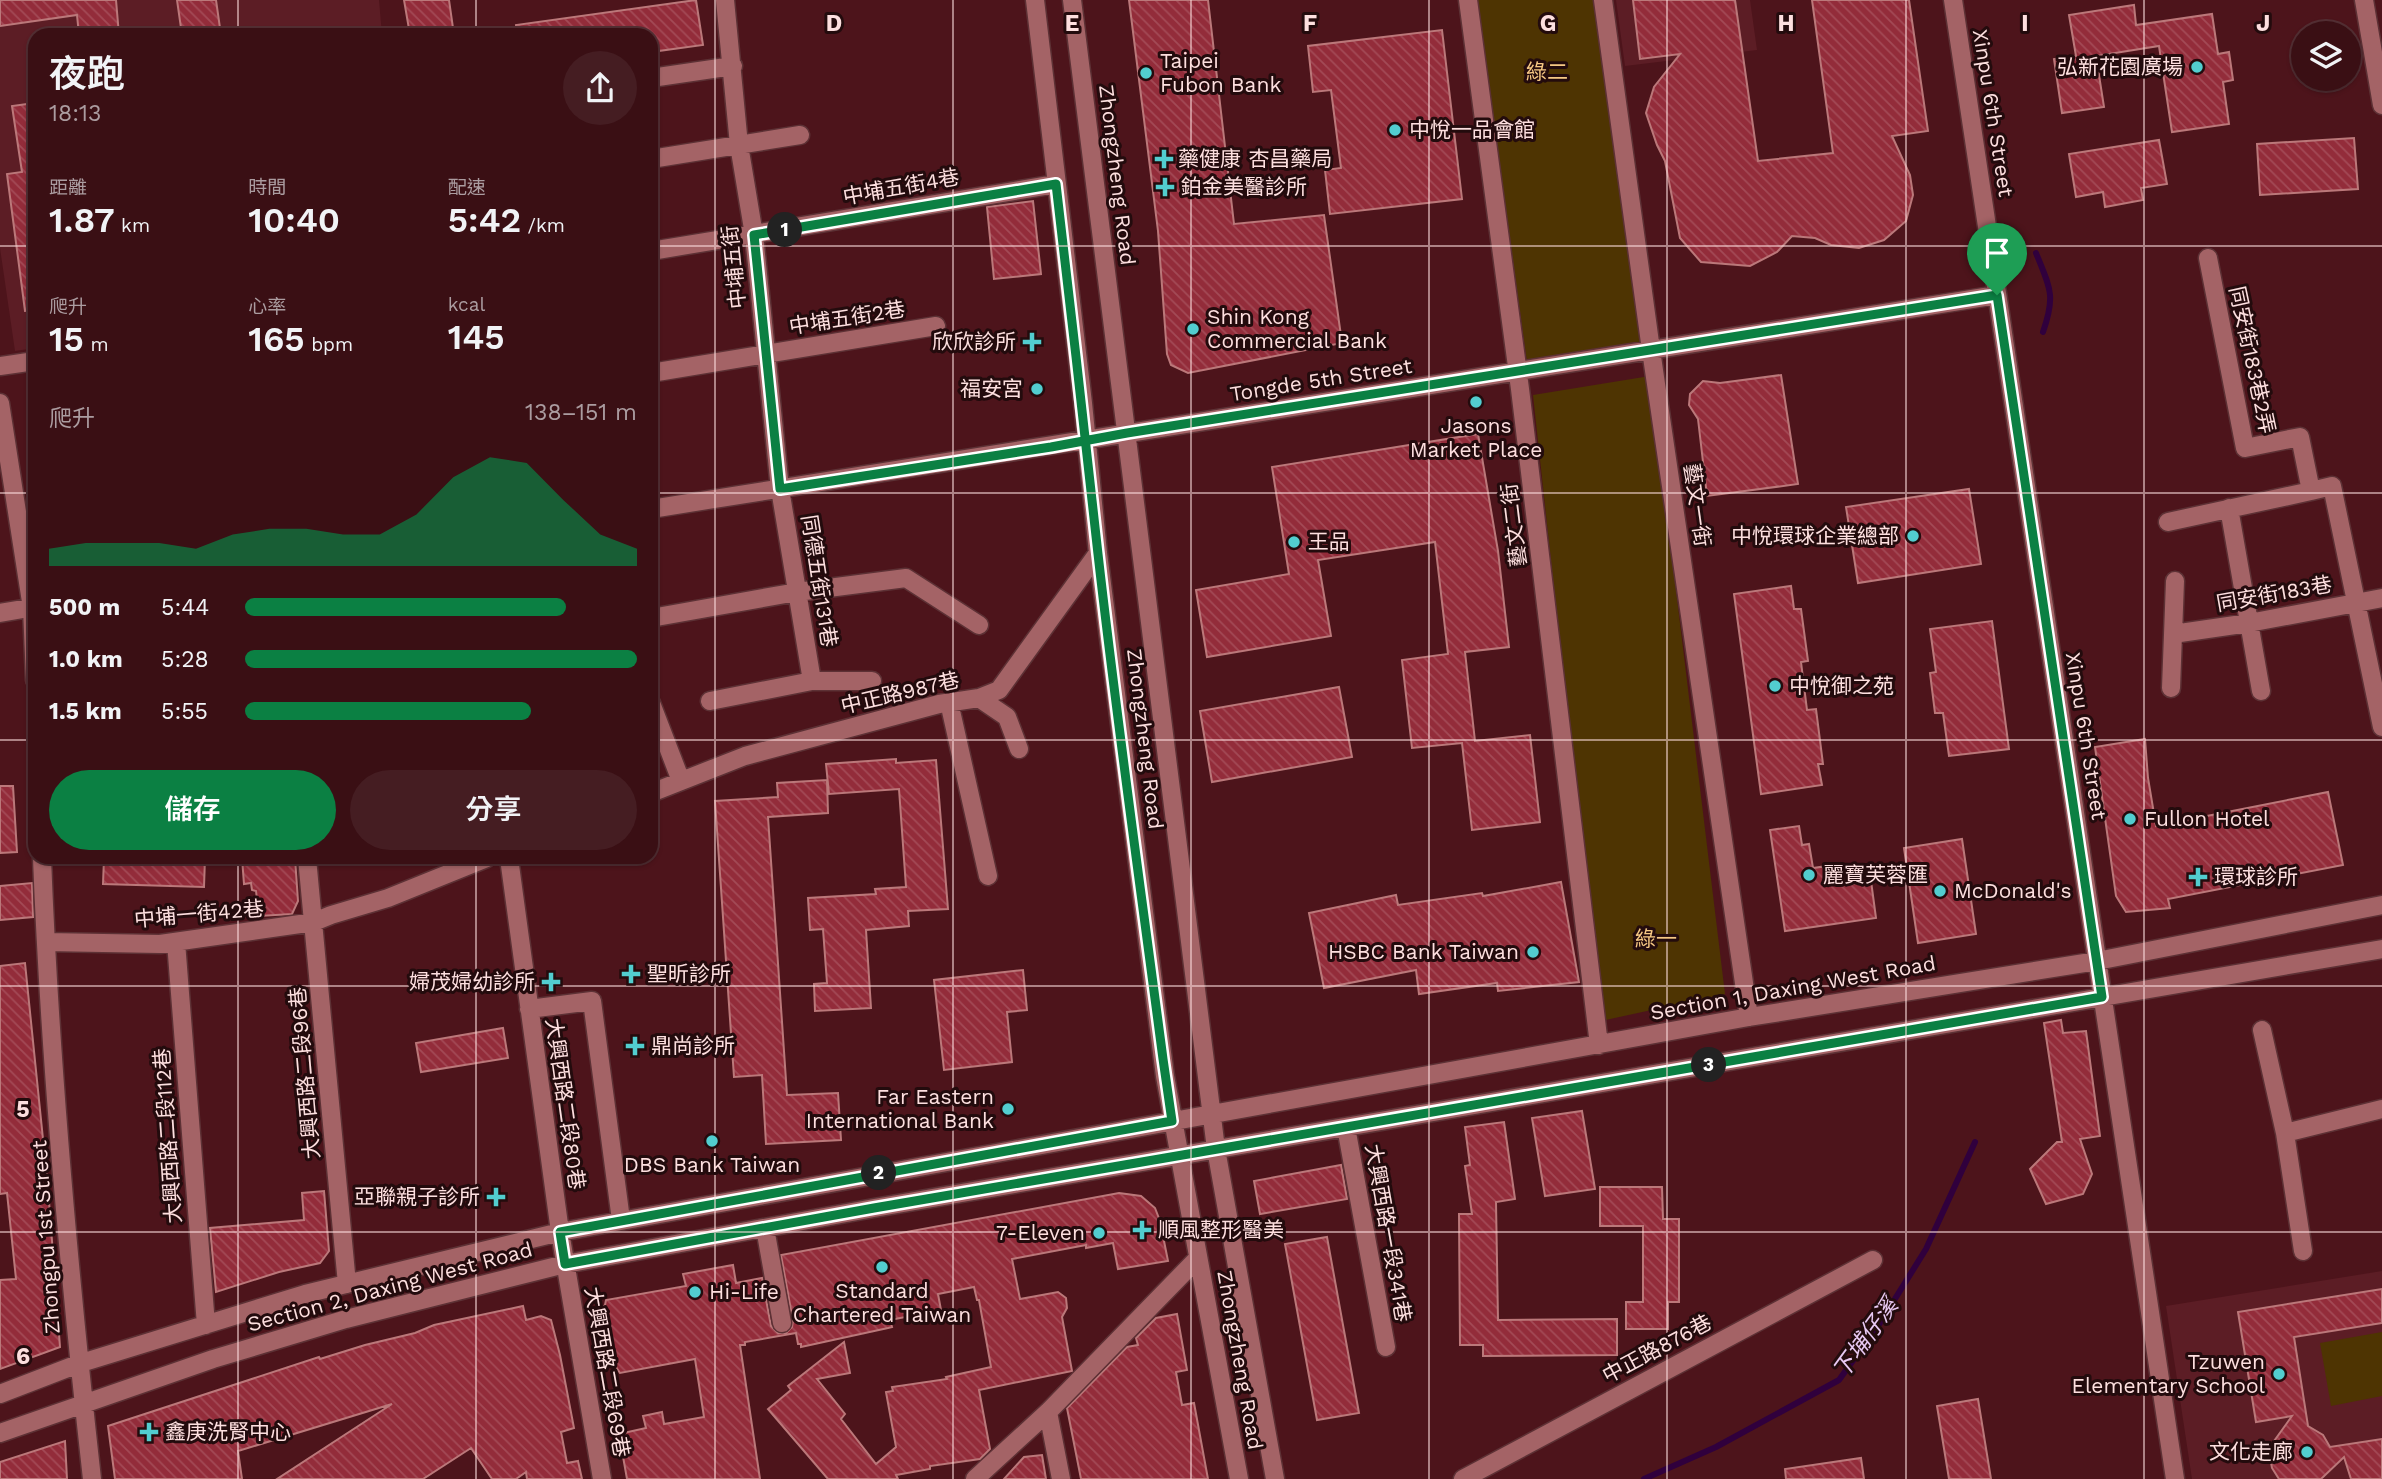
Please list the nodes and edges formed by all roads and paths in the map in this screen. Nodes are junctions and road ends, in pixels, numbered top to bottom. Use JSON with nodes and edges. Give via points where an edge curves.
{"nodes":[{"id":1,"x":725,"y":0,"type":"edge"},
{"id":2,"x":1035,"y":0,"type":"edge"},
{"id":3,"x":1072,"y":0,"type":"edge"},
{"id":4,"x":1468,"y":0,"type":"edge"},
{"id":5,"x":1603,"y":0,"type":"edge"},
{"id":6,"x":1953,"y":0,"type":"edge"},
{"id":7,"x":2364,"y":0,"type":"edge"},
{"id":8,"x":733,"y":66,"type":"junction"},
{"id":9,"x":658,"y":77,"type":"edge"},
{"id":10,"x":2382,"y":105,"type":"edge"},
{"id":11,"x":800,"y":135,"type":"dead end"},
{"id":12,"x":739,"y":145,"type":"junction"},
{"id":13,"x":658,"y":158,"type":"edge"},
{"id":14,"x":1056,"y":184,"type":"junction"},
{"id":15,"x":754,"y":235,"type":"junction"},
{"id":16,"x":658,"y":250,"type":"edge"},
{"id":17,"x":2208,"y":258,"type":"dead end"},
{"id":18,"x":1997,"y":295,"type":"junction"},
{"id":19,"x":936,"y":326,"type":"dead end"},
{"id":20,"x":1651,"y":350,"type":"junction"},
{"id":21,"x":765,"y":355,"type":"junction"},
{"id":22,"x":28,"y":362,"type":"edge"},
{"id":23,"x":0,"y":366,"type":"edge"},
{"id":24,"x":1518,"y":371,"type":"junction"},
{"id":25,"x":658,"y":372,"type":"edge"},
{"id":26,"x":0,"y":403,"type":"edge"},
{"id":27,"x":1127,"y":433,"type":"junction"},
{"id":28,"x":1087,"y":440,"type":"junction"},
{"id":29,"x":780,"y":489,"type":"junction"},
{"id":30,"x":2311,"y":491,"type":"junction"},
{"id":31,"x":658,"y":508,"type":"edge"},
{"id":32,"x":2229,"y":509,"type":"junction"},
{"id":33,"x":2168,"y":522,"type":"dead end"},
{"id":34,"x":1098,"y":553,"type":"junction"},
{"id":35,"x":28,"y":572,"type":"edge"},
{"id":36,"x":2175,"y":581,"type":"dead end"},
{"id":37,"x":797,"y":592,"type":"junction"},
{"id":38,"x":2382,"y":598,"type":"edge"},
{"id":39,"x":2357,"y":603,"type":"junction"},
{"id":40,"x":28,"y":609,"type":"edge"},
{"id":41,"x":0,"y":613,"type":"edge"},
{"id":42,"x":658,"y":617,"type":"edge"},
{"id":43,"x":2249,"y":623,"type":"junction"},
{"id":44,"x":979,"y":625,"type":"dead end"},
{"id":45,"x":2173,"y":634,"type":"junction"},
{"id":46,"x":812,"y":681,"type":"junction"},
{"id":47,"x":872,"y":681,"type":"dead end"},
{"id":48,"x":2171,"y":688,"type":"dead end"},
{"id":49,"x":2261,"y":691,"type":"dead end"},
{"id":50,"x":979,"y":698,"type":"junction"},
{"id":51,"x":710,"y":701,"type":"dead end"},
{"id":52,"x":949,"y":702,"type":"junction"},
{"id":53,"x":658,"y":721,"type":"edge"},
{"id":54,"x":2382,"y":727,"type":"edge"},
{"id":55,"x":1019,"y":749,"type":"dead end"},
{"id":56,"x":681,"y":781,"type":"junction"},
{"id":57,"x":658,"y":790,"type":"edge"},
{"id":58,"x":42,"y":864,"type":"edge"},
{"id":59,"x":308,"y":864,"type":"edge"},
{"id":60,"x":472,"y":864,"type":"edge"},
{"id":61,"x":510,"y":864,"type":"edge"},
{"id":62,"x":988,"y":876,"type":"dead end"},
{"id":63,"x":2382,"y":905,"type":"edge"},
{"id":64,"x":314,"y":922,"type":"junction"},
{"id":65,"x":46,"y":942,"type":"junction"},
{"id":66,"x":176,"y":942,"type":"junction"},
{"id":67,"x":2382,"y":948,"type":"edge"},
{"id":68,"x":2097,"y":961,"type":"junction"},
{"id":69,"x":2102,"y":997,"type":"junction"},
{"id":70,"x":530,"y":1009,"type":"junction"},
{"id":71,"x":1749,"y":1017,"type":"junction"},
{"id":72,"x":2262,"y":1030,"type":"dead end"},
{"id":73,"x":1599,"y":1045,"type":"junction"},
{"id":74,"x":2382,"y":1109,"type":"edge"},
{"id":75,"x":1212,"y":1114,"type":"junction"},
{"id":76,"x":1172,"y":1121,"type":"junction"},
{"id":77,"x":1346,"y":1127,"type":"junction"},
{"id":78,"x":2285,"y":1133,"type":"junction"},
{"id":79,"x":1216,"y":1149,"type":"junction"},
{"id":80,"x":1178,"y":1156,"type":"junction"},
{"id":81,"x":621,"y":1220,"type":"junction"},
{"id":82,"x":765,"y":1228,"type":"junction"},
{"id":83,"x":560,"y":1232,"type":"junction"},
{"id":84,"x":2303,"y":1251,"type":"dead end"},
{"id":85,"x":1198,"y":1258,"type":"junction"},
{"id":86,"x":1874,"y":1260,"type":"dead end"},
{"id":87,"x":565,"y":1264,"type":"junction"},
{"id":88,"x":347,"y":1284,"type":"junction"},
{"id":89,"x":782,"y":1323,"type":"dead end"},
{"id":90,"x":206,"y":1325,"type":"junction"},
{"id":91,"x":1386,"y":1347,"type":"dead end"},
{"id":92,"x":78,"y":1364,"type":"junction"},
{"id":93,"x":0,"y":1394,"type":"edge"},
{"id":94,"x":83,"y":1403,"type":"junction"},
{"id":95,"x":1048,"y":1412,"type":"junction"},
{"id":96,"x":0,"y":1433,"type":"edge"},
{"id":97,"x":92,"y":1479,"type":"edge"},
{"id":98,"x":602,"y":1479,"type":"edge"},
{"id":99,"x":975,"y":1479,"type":"edge"},
{"id":100,"x":1060,"y":1479,"type":"edge"},
{"id":101,"x":1239,"y":1479,"type":"edge"},
{"id":102,"x":1275,"y":1479,"type":"edge"},
{"id":103,"x":1463,"y":1479,"type":"edge"},
{"id":104,"x":2175,"y":1479,"type":"edge"}],
"edges":[{"from":1,"to":8,"type":"street","name":"中埔五街"},
{"from":2,"to":14,"type":"street","name":"Zhongzheng Road"},
{"from":3,"to":27,"type":"street","name":"Zhongzheng Road"},
{"from":4,"to":24,"type":"street","name":"藝文二街"},
{"from":5,"to":20,"type":"street","name":"藝文一街"},
{"from":6,"to":18,"type":"street","name":"Xinpu 6th Street"},
{"from":7,"to":10,"type":"street"},
{"from":8,"to":9,"type":"street"},
{"from":8,"to":12,"type":"street","name":"中埔五街"},
{"from":11,"to":12,"type":"street"},
{"from":12,"to":13,"type":"street"},
{"from":12,"to":15,"type":"street","name":"中埔五街"},
{"from":14,"to":15,"type":"street","name":"中埔五街4巷"},
{"from":14,"to":28,"type":"street","name":"Zhongzheng Road"},
{"from":15,"to":16,"type":"street","name":"中埔五街4巷"},
{"from":15,"to":21,"type":"street","name":"中埔五街"},
{"from":17,"to":30,"type":"street","name":"同安街183巷2弄","via":[[2245,448],[2300,437]]},
{"from":18,"to":20,"type":"street","name":"Tongde 5th Street"},
{"from":18,"to":68,"type":"street","name":"Xinpu 6th Street"},
{"from":19,"to":21,"type":"street","name":"中埔五街2巷"},
{"from":20,"to":24,"type":"street","name":"Tongde 5th Street"},
{"from":20,"to":71,"type":"street","name":"藝文一街"},
{"from":21,"to":25,"type":"street","name":"中埔五街2巷"},
{"from":21,"to":29,"type":"street","name":"中埔五街"},
{"from":22,"to":23,"type":"street"},
{"from":24,"to":27,"type":"street","name":"Tongde 5th Street"},
{"from":24,"to":73,"type":"street","name":"藝文二街"},
{"from":26,"to":35,"type":"street"},
{"from":27,"to":28,"type":"street","name":"Tongde 5th Street"},
{"from":27,"to":75,"type":"street","name":"Zhongzheng Road"},
{"from":28,"to":29,"type":"street","name":"Tongde 5th Street"},
{"from":28,"to":34,"type":"street","name":"Zhongzheng Road"},
{"from":29,"to":31,"type":"street","name":"Tongde 5th Street"},
{"from":29,"to":37,"type":"street","name":"同德五街131巷"},
{"from":30,"to":32,"type":"street"},
{"from":30,"to":39,"type":"street","via":[[2332,486]]},
{"from":32,"to":33,"type":"street"},
{"from":32,"to":43,"type":"street"},
{"from":34,"to":50,"type":"street","name":"中正路987巷","via":[[999,690]]},
{"from":34,"to":76,"type":"street","name":"Zhongzheng Road"},
{"from":36,"to":45,"type":"street"},
{"from":37,"to":42,"type":"street"},
{"from":37,"to":44,"type":"street","via":[[906,578]]},
{"from":37,"to":46,"type":"street","name":"同德五街131巷"},
{"from":38,"to":39,"type":"street","name":"同安街183巷"},
{"from":39,"to":43,"type":"street","name":"同安街183巷"},
{"from":39,"to":54,"type":"street"},
{"from":40,"to":41,"type":"street"},
{"from":43,"to":45,"type":"street","name":"同安街183巷"},
{"from":43,"to":49,"type":"street"},
{"from":45,"to":48,"type":"street"},
{"from":46,"to":47,"type":"street"},
{"from":46,"to":51,"type":"street"},
{"from":50,"to":52,"type":"street","name":"中正路987巷"},
{"from":50,"to":55,"type":"street","via":[[1007,717]]},
{"from":52,"to":56,"type":"street","name":"中正路987巷","via":[[745,756]]},
{"from":52,"to":62,"type":"street"},
{"from":53,"to":56,"type":"street"},
{"from":56,"to":57,"type":"street","name":"中正路987巷"},
{"from":58,"to":65,"type":"street","name":"Zhongpu 1st Street"},
{"from":59,"to":64,"type":"street","name":"大興西路二段96巷"},
{"from":60,"to":64,"type":"street","name":"中埔一街42巷"},
{"from":61,"to":70,"type":"street","name":"大興西路二段80巷"},
{"from":63,"to":68,"type":"street","name":"Section 1, Daxing West Road"},
{"from":64,"to":66,"type":"street","name":"中埔一街42巷"},
{"from":64,"to":88,"type":"street","name":"大興西路二段96巷"},
{"from":65,"to":66,"type":"street","name":"中埔一街42巷"},
{"from":65,"to":92,"type":"street","name":"Zhongpu 1st Street"},
{"from":66,"to":90,"type":"street","name":"大興西路二段112巷"},
{"from":67,"to":69,"type":"street"},
{"from":68,"to":69,"type":"street","name":"Xinpu 6th Street"},
{"from":68,"to":71,"type":"street","name":"Section 1, Daxing West Road"},
{"from":69,"to":77,"type":"street"},
{"from":69,"to":104,"type":"street","name":"Xinpu 6th Street"},
{"from":70,"to":81,"type":"street","via":[[592,1001]]},
{"from":70,"to":83,"type":"street","name":"大興西路二段80巷"},
{"from":71,"to":73,"type":"street","name":"Section 1, Daxing West Road"},
{"from":72,"to":78,"type":"street"},
{"from":73,"to":75,"type":"street","name":"Section 1, Daxing West Road"},
{"from":74,"to":78,"type":"street"},
{"from":75,"to":76,"type":"street","name":"Section 2, Daxing West Road"},
{"from":75,"to":79,"type":"street","name":"Zhongzheng Road"},
{"from":76,"to":80,"type":"street","name":"Zhongzheng Road"},
{"from":76,"to":81,"type":"street","name":"Section 2, Daxing West Road"},
{"from":77,"to":79,"type":"street"},
{"from":77,"to":91,"type":"street","name":"大興西路一段341巷"},
{"from":78,"to":84,"type":"street"},
{"from":79,"to":80,"type":"street","name":"Section 2, Daxing West Road"},
{"from":79,"to":102,"type":"street","name":"Zhongzheng Road"},
{"from":80,"to":82,"type":"street","name":"Section 2, Daxing West Road"},
{"from":80,"to":85,"type":"street","name":"Zhongzheng Road"},
{"from":81,"to":83,"type":"street","name":"Section 2, Daxing West Road"},
{"from":82,"to":87,"type":"street","name":"Section 2, Daxing West Road"},
{"from":82,"to":89,"type":"street"},
{"from":83,"to":87,"type":"street","name":"大興西路二段69巷"},
{"from":83,"to":88,"type":"street","name":"Section 2, Daxing West Road"},
{"from":85,"to":95,"type":"street"},
{"from":85,"to":101,"type":"street","name":"Zhongzheng Road"},
{"from":86,"to":103,"type":"street","name":"中正路876巷"},
{"from":87,"to":94,"type":"street","name":"Section 2, Daxing West Road","via":[[346,1319]]},
{"from":87,"to":98,"type":"street","name":"大興西路二段69巷"},
{"from":88,"to":90,"type":"street","name":"Section 2, Daxing West Road"},
{"from":90,"to":92,"type":"street","name":"Section 2, Daxing West Road"},
{"from":92,"to":93,"type":"street","name":"Section 2, Daxing West Road"},
{"from":92,"to":94,"type":"street","name":"Zhongpu 1st Street"},
{"from":94,"to":96,"type":"street","name":"Section 2, Daxing West Road"},
{"from":94,"to":97,"type":"street","name":"Zhongpu 1st Street"},
{"from":95,"to":99,"type":"street"},
{"from":95,"to":100,"type":"street"}]}
